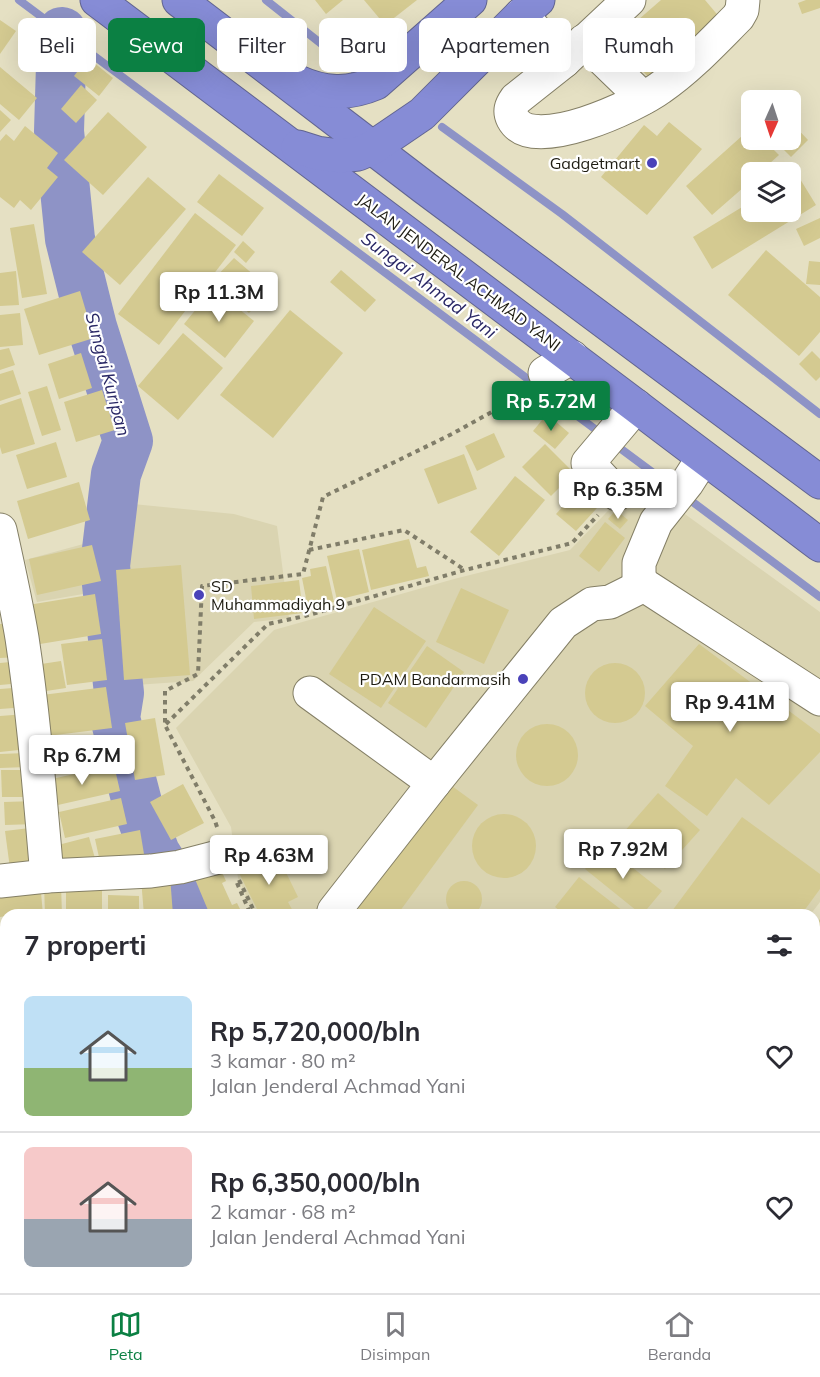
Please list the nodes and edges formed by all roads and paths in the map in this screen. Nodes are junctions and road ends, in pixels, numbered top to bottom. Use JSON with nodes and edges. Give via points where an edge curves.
{"nodes":[{"id":1,"x":97,"y":0,"type":"edge"},
{"id":2,"x":178,"y":0,"type":"edge"},
{"id":3,"x":470,"y":0,"type":"edge"},
{"id":4,"x":629,"y":0,"type":"edge"},
{"id":5,"x":743,"y":0,"type":"edge"},
{"id":6,"x":532,"y":5,"type":"edge"},
{"id":7,"x":217,"y":29,"type":"edge"},
{"id":8,"x":576,"y":49,"type":"junction"},
{"id":9,"x":276,"y":72,"type":"edge"},
{"id":10,"x":277,"y":72,"type":"edge"},
{"id":11,"x":643,"y":98,"type":"junction"},
{"id":12,"x":291,"y":145,"type":"junction"},
{"id":13,"x":372,"y":148,"type":"junction"},
{"id":14,"x":548,"y":374,"type":"junction"},
{"id":15,"x":636,"y":406,"type":"junction"},
{"id":16,"x":703,"y":458,"type":"junction"},
{"id":17,"x":820,"y":482,"type":"edge"},
{"id":18,"x":617,"y":494,"type":"joint"},
{"id":19,"x":0,"y":530,"type":"edge"},
{"id":20,"x":820,"y":545,"type":"edge"},
{"id":21,"x":309,"y":550,"type":"junction"},
{"id":22,"x":465,"y":570,"type":"junction"},
{"id":23,"x":644,"y":585,"type":"junction"},
{"id":24,"x":310,"y":693,"type":"dead end"},
{"id":25,"x":820,"y":699,"type":"edge"},
{"id":26,"x":165,"y":725,"type":"junction"},
{"id":27,"x":434,"y":783,"type":"junction"},
{"id":28,"x":226,"y":855,"type":"junction"},
{"id":29,"x":48,"y":876,"type":"junction"},
{"id":30,"x":0,"y":881,"type":"edge"},
{"id":31,"x":251,"y":909,"type":"edge"},
{"id":32,"x":335,"y":909,"type":"edge"}],
"edges":[{"from":1,"to":12,"type":"highway","name":"JALAN JENDERAL ACHMAD YANI"},
{"from":2,"to":7,"type":"highway"},
{"from":3,"to":10,"type":"highway","via":[[376,83],[360,90],[333,92],[306,86]]},
{"from":4,"to":8,"type":"street"},
{"from":5,"to":11,"type":"street","via":[[738,17],[685,69]]},
{"from":6,"to":8,"type":"street"},
{"from":6,"to":13,"type":"highway","via":[[422,114]]},
{"from":8,"to":11,"type":"street"},
{"from":8,"to":11,"type":"street","via":[[511,105],[518,126],[544,133],[575,126]]},
{"from":9,"to":13,"type":"highway"},
{"from":12,"to":13,"type":"highway","via":[[340,156]]},
{"from":12,"to":14,"type":"highway","name":"JALAN JENDERAL ACHMAD YANI"},
{"from":13,"to":17,"type":"highway"},
{"from":14,"to":15,"type":"highway","name":"JALAN JENDERAL ACHMAD YANI"},
{"from":14,"to":21,"type":"path","via":[[452,434],[323,497]]},
{"from":15,"to":16,"type":"highway","name":"JALAN JENDERAL ACHMAD YANI"},
{"from":15,"to":18,"type":"street","via":[[588,463]]},
{"from":16,"to":20,"type":"highway","name":"JALAN JENDERAL ACHMAD YANI"},
{"from":16,"to":23,"type":"street","via":[[656,522],[639,563],[639,577]]},
{"from":18,"to":22,"type":"path","via":[[572,543]]},
{"from":19,"to":29,"type":"street","via":[[22,639]]},
{"from":21,"to":22,"type":"path","via":[[404,530]]},
{"from":21,"to":26,"type":"path","via":[[303,574],[202,586],[198,674],[165,691]]},
{"from":22,"to":26,"type":"path","via":[[268,624]]},
{"from":23,"to":25,"type":"street"},
{"from":23,"to":27,"type":"street","via":[[610,602],[592,604],[563,623]]},
{"from":24,"to":27,"type":"street"},
{"from":26,"to":28,"type":"path","via":[[215,821]]},
{"from":27,"to":32,"type":"street"},
{"from":28,"to":29,"type":"street","via":[[166,869]]},
{"from":28,"to":31,"type":"path"},
{"from":29,"to":30,"type":"street"}]}
